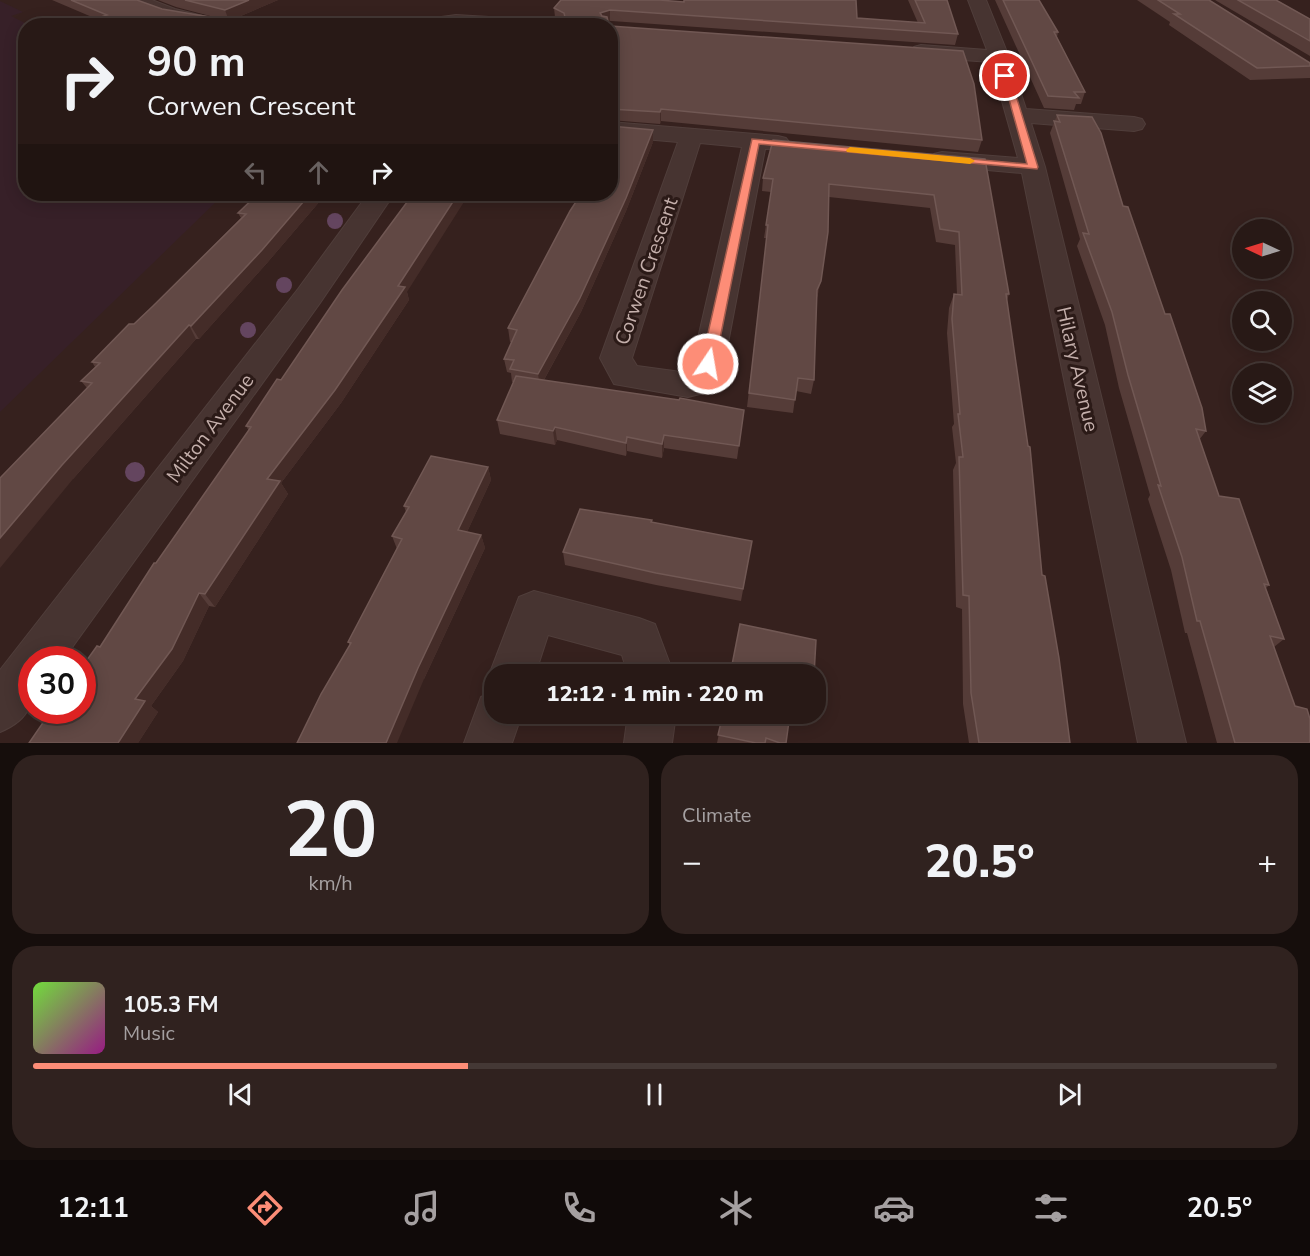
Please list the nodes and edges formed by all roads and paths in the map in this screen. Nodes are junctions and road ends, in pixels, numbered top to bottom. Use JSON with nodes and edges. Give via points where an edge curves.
{"nodes":[{"id":1,"x":137,"y":0,"type":"edge"},
{"id":2,"x":977,"y":0,"type":"edge"},
{"id":3,"x":196,"y":3,"type":"edge"},
{"id":4,"x":532,"y":8,"type":"dead end"},
{"id":5,"x":169,"y":13,"type":"junction"},
{"id":6,"x":189,"y":18,"type":"edge"},
{"id":7,"x":522,"y":18,"type":"edge"},
{"id":8,"x":905,"y":50,"type":"edge"},
{"id":9,"x":999,"y":57,"type":"junction"},
{"id":10,"x":1017,"y":115,"type":"junction"},
{"id":11,"x":1134,"y":124,"type":"dead end"},
{"id":12,"x":618,"y":130,"type":"edge"},
{"id":13,"x":691,"y":136,"type":"junction"},
{"id":14,"x":755,"y":141,"type":"junction"},
{"id":15,"x":801,"y":145,"type":"edge"},
{"id":16,"x":917,"y":156,"type":"edge"},
{"id":17,"x":1033,"y":167,"type":"junction"},
{"id":18,"x":376,"y":201,"type":"edge"},
{"id":19,"x":46,"y":646,"type":"edge"},
{"id":20,"x":516,"y":664,"type":"edge"},
{"id":21,"x":647,"y":664,"type":"edge"},
{"id":22,"x":18,"y":684,"type":"edge"},
{"id":23,"x":0,"y":708,"type":"edge"},
{"id":24,"x":495,"y":724,"type":"edge"},
{"id":25,"x":651,"y":724,"type":"edge"},
{"id":26,"x":488,"y":743,"type":"edge"},
{"id":27,"x":648,"y":743,"type":"edge"},
{"id":28,"x":1162,"y":743,"type":"edge"}],
"edges":[{"from":1,"to":5,"type":"street"},
{"from":2,"to":9,"type":"street","name":"Hilary Avenue"},
{"from":3,"to":5,"type":"street"},
{"from":4,"to":7,"type":"street"},
{"from":5,"to":6,"type":"street"},
{"from":8,"to":9,"type":"street"},
{"from":9,"to":10,"type":"street","name":"Hilary Avenue"},
{"from":10,"to":11,"type":"street"},
{"from":10,"to":17,"type":"street","name":"Hilary Avenue"},
{"from":12,"to":13,"type":"street"},
{"from":13,"to":14,"type":"street"},
{"from":13,"to":14,"type":"street","name":"Corwen Crescent","via":[[616,358],[626,376],[688,385],[708,364]]},
{"from":14,"to":15,"type":"street"},
{"from":16,"to":17,"type":"street"},
{"from":17,"to":28,"type":"street","name":"Hilary Avenue"},
{"from":18,"to":19,"type":"street","name":"Milton Avenue"},
{"from":20,"to":21,"type":"street","via":[[534,611],[639,639]]},
{"from":22,"to":23,"type":"street"},
{"from":24,"to":26,"type":"street"},
{"from":25,"to":27,"type":"street"}]}
